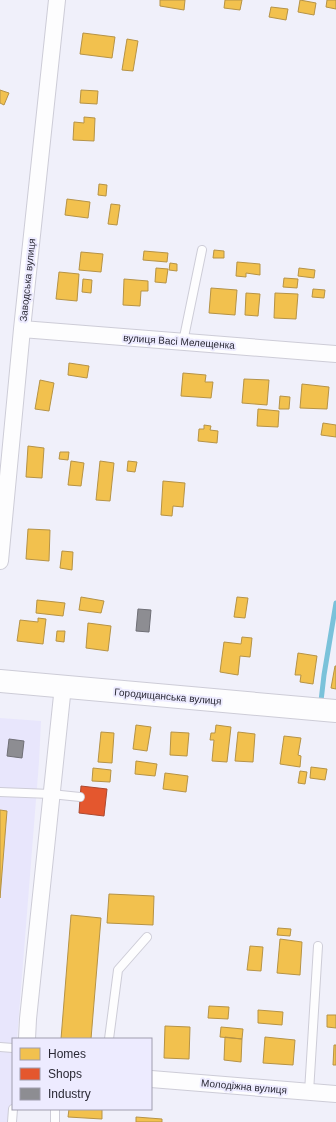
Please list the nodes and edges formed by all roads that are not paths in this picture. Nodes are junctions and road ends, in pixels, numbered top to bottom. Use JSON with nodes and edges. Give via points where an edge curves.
{"nodes":[{"id":1,"x":57,"y":0,"type":"edge"},
{"id":2,"x":202,"y":250,"type":"dead end"},
{"id":3,"x":22,"y":329,"type":"junction"},
{"id":4,"x":183,"y":342,"type":"junction"},
{"id":5,"x":336,"y":354,"type":"edge"},
{"id":6,"x":0,"y":561,"type":"edge"},
{"id":7,"x":0,"y":681,"type":"edge"},
{"id":8,"x":63,"y":686,"type":"junction"},
{"id":9,"x":336,"y":711,"type":"edge"},
{"id":10,"x":0,"y":792,"type":"edge"},
{"id":11,"x":51,"y":794,"type":"junction"},
{"id":12,"x":80,"y":797,"type":"dead end"},
{"id":13,"x":147,"y":937,"type":"dead end"},
{"id":14,"x":318,"y":946,"type":"dead end"},
{"id":15,"x":27,"y":1038,"type":"edge"},
{"id":16,"x":109,"y":1038,"type":"edge"},
{"id":17,"x":0,"y":1047,"type":"edge"},
{"id":18,"x":12,"y":1048,"type":"edge"},
{"id":19,"x":152,"y":1079,"type":"edge"},
{"id":20,"x":309,"y":1092,"type":"junction"},
{"id":21,"x":336,"y":1094,"type":"edge"},
{"id":22,"x":13,"y":1110,"type":"edge"},
{"id":23,"x":55,"y":1110,"type":"edge"},
{"id":24,"x":12,"y":1122,"type":"edge"},
{"id":25,"x":55,"y":1122,"type":"edge"}],
"edges":[{"from":1,"to":3,"type":"street","name":"Заводська вулиця"},
{"from":2,"to":4,"type":"lane"},
{"from":3,"to":4,"type":"street","name":"вулиця Васі Мелещенка"},
{"from":3,"to":6,"type":"street","name":"Заводська вулиця"},
{"from":4,"to":5,"type":"street","name":"вулиця Васі Мелещенка"},
{"from":7,"to":8,"type":"street","name":"Городищанська вулиця"},
{"from":8,"to":9,"type":"street","name":"Городищанська вулиця"},
{"from":8,"to":11,"type":"street"},
{"from":10,"to":11,"type":"lane"},
{"from":11,"to":12,"type":"lane"},
{"from":11,"to":15,"type":"street"},
{"from":13,"to":16,"type":"lane","via":[[118,970]]},
{"from":14,"to":20,"type":"lane"},
{"from":17,"to":18,"type":"lane"},
{"from":19,"to":20,"type":"street","name":"Молодіжна вулиця"},
{"from":20,"to":21,"type":"street","name":"Молодіжна вулиця"},
{"from":22,"to":24,"type":"lane"},
{"from":23,"to":25,"type":"lane"}]}
